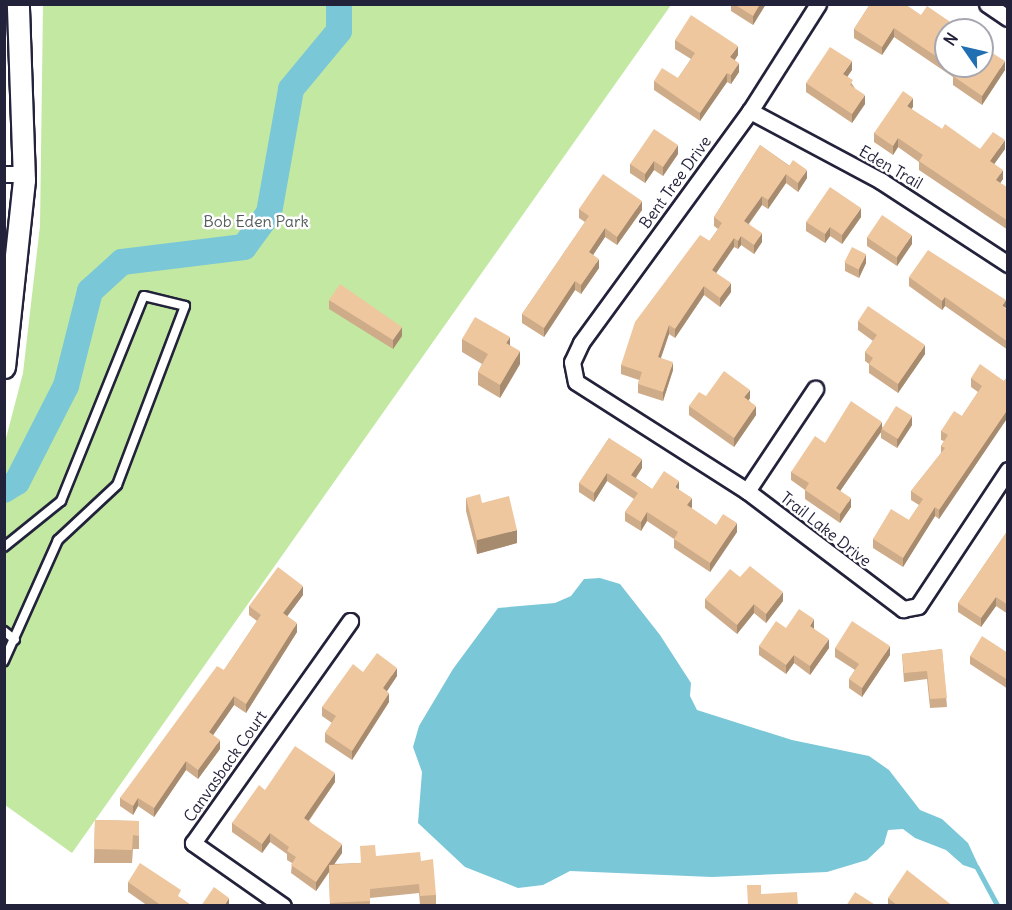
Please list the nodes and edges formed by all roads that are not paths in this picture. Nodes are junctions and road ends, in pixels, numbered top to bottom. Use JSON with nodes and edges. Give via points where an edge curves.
{"nodes":[{"id":1,"x":18,"y":4,"type":"edge"},
{"id":2,"x":818,"y":4,"type":"edge"},
{"id":3,"x":987,"y":4,"type":"edge"},
{"id":4,"x":1008,"y":18,"type":"edge"},
{"id":5,"x":750,"y":111,"type":"junction"},
{"id":6,"x":14,"y":174,"type":"edge"},
{"id":7,"x":1008,"y":264,"type":"edge"},
{"id":8,"x":4,"y":367,"type":"edge"},
{"id":9,"x":576,"y":382,"type":"joint"},
{"id":10,"x":815,"y":389,"type":"dead end"},
{"id":11,"x":1008,"y":470,"type":"edge"},
{"id":12,"x":747,"y":491,"type":"junction"},
{"id":13,"x":4,"y":547,"type":"edge"},
{"id":14,"x":350,"y":621,"type":"dead end"},
{"id":15,"x":4,"y":631,"type":"edge"},
{"id":16,"x":15,"y":640,"type":"junction"},
{"id":17,"x":4,"y":661,"type":"edge"},
{"id":18,"x":283,"y":906,"type":"edge"}],
"edges":[{"from":1,"to":6,"type":"main road"},
{"from":2,"to":5,"type":"street","name":"Bent Tree Drive"},
{"from":3,"to":4,"type":"street"},
{"from":5,"to":7,"type":"street","name":"Eden Trail","via":[[882,181]]},
{"from":5,"to":9,"type":"street","name":"Bent Tree Drive","via":[[581,343],[572,362]]},
{"from":6,"to":8,"type":"main road","via":[[11,329]]},
{"from":9,"to":12,"type":"street","name":"Trail Lake Drive"},
{"from":10,"to":12,"type":"street"},
{"from":11,"to":12,"type":"street","name":"Trail Lake Drive","via":[[918,606],[907,610],[872,588]]},
{"from":13,"to":16,"type":"lane","via":[[61,501],[144,296],[185,306],[117,486],[58,540]]},
{"from":14,"to":18,"type":"street","name":"Canvasback Court","via":[[193,843]]},
{"from":15,"to":16,"type":"lane"},
{"from":16,"to":17,"type":"lane"}]}
